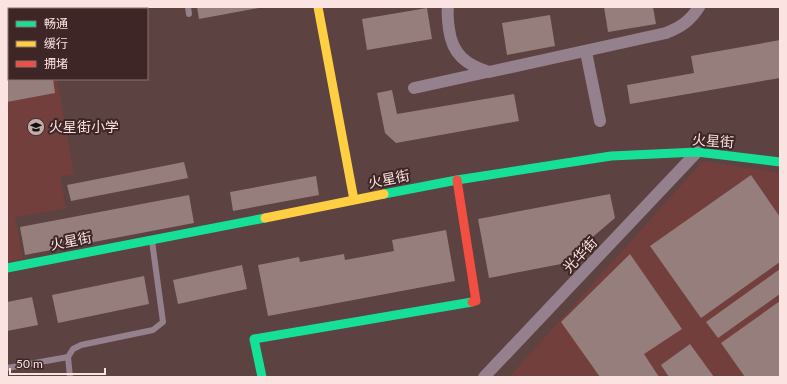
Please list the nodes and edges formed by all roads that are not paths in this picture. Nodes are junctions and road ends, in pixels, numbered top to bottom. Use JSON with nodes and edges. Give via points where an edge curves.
{"nodes":[{"id":1,"x":318,"y":7,"type":"edge"},
{"id":2,"x":448,"y":7,"type":"edge"},
{"id":3,"x":698,"y":7,"type":"edge"},
{"id":4,"x":586,"y":52,"type":"junction"},
{"id":5,"x":489,"y":72,"type":"junction"},
{"id":6,"x":414,"y":88,"type":"dead end"},
{"id":7,"x":600,"y":121,"type":"dead end"},
{"id":8,"x":697,"y":152,"type":"junction"},
{"id":9,"x":780,"y":162,"type":"edge"},
{"id":10,"x":457,"y":180,"type":"junction"},
{"id":11,"x":354,"y":200,"type":"junction"},
{"id":12,"x":152,"y":239,"type":"junction"},
{"id":13,"x":7,"y":268,"type":"edge"},
{"id":14,"x":68,"y":357,"type":"junction"},
{"id":15,"x":7,"y":368,"type":"edge"},
{"id":16,"x":70,"y":377,"type":"edge"},
{"id":17,"x":262,"y":377,"type":"edge"},
{"id":18,"x":484,"y":377,"type":"edge"}],
"edges":[{"from":1,"to":11,"type":"street"},
{"from":2,"to":5,"type":"street","via":[[452,46],[458,56],[466,63]]},
{"from":3,"to":4,"type":"street","via":[[692,18],[680,28]]},
{"from":4,"to":5,"type":"street"},
{"from":4,"to":7,"type":"street"},
{"from":5,"to":6,"type":"street"},
{"from":8,"to":9,"type":"street","name":"火星街"},
{"from":8,"to":10,"type":"street","name":"火星街","via":[[611,156]]},
{"from":8,"to":18,"type":"street","name":"光华街"},
{"from":10,"to":11,"type":"street","name":"火星街"},
{"from":10,"to":17,"type":"street","via":[[476,301],[254,339]]},
{"from":11,"to":12,"type":"street","name":"火星街"},
{"from":12,"to":13,"type":"street","name":"火星街"},
{"from":12,"to":14,"type":"lane","via":[[163,322],[153,330],[81,344],[73,349]]},
{"from":14,"to":15,"type":"lane"},
{"from":14,"to":16,"type":"lane"}]}
